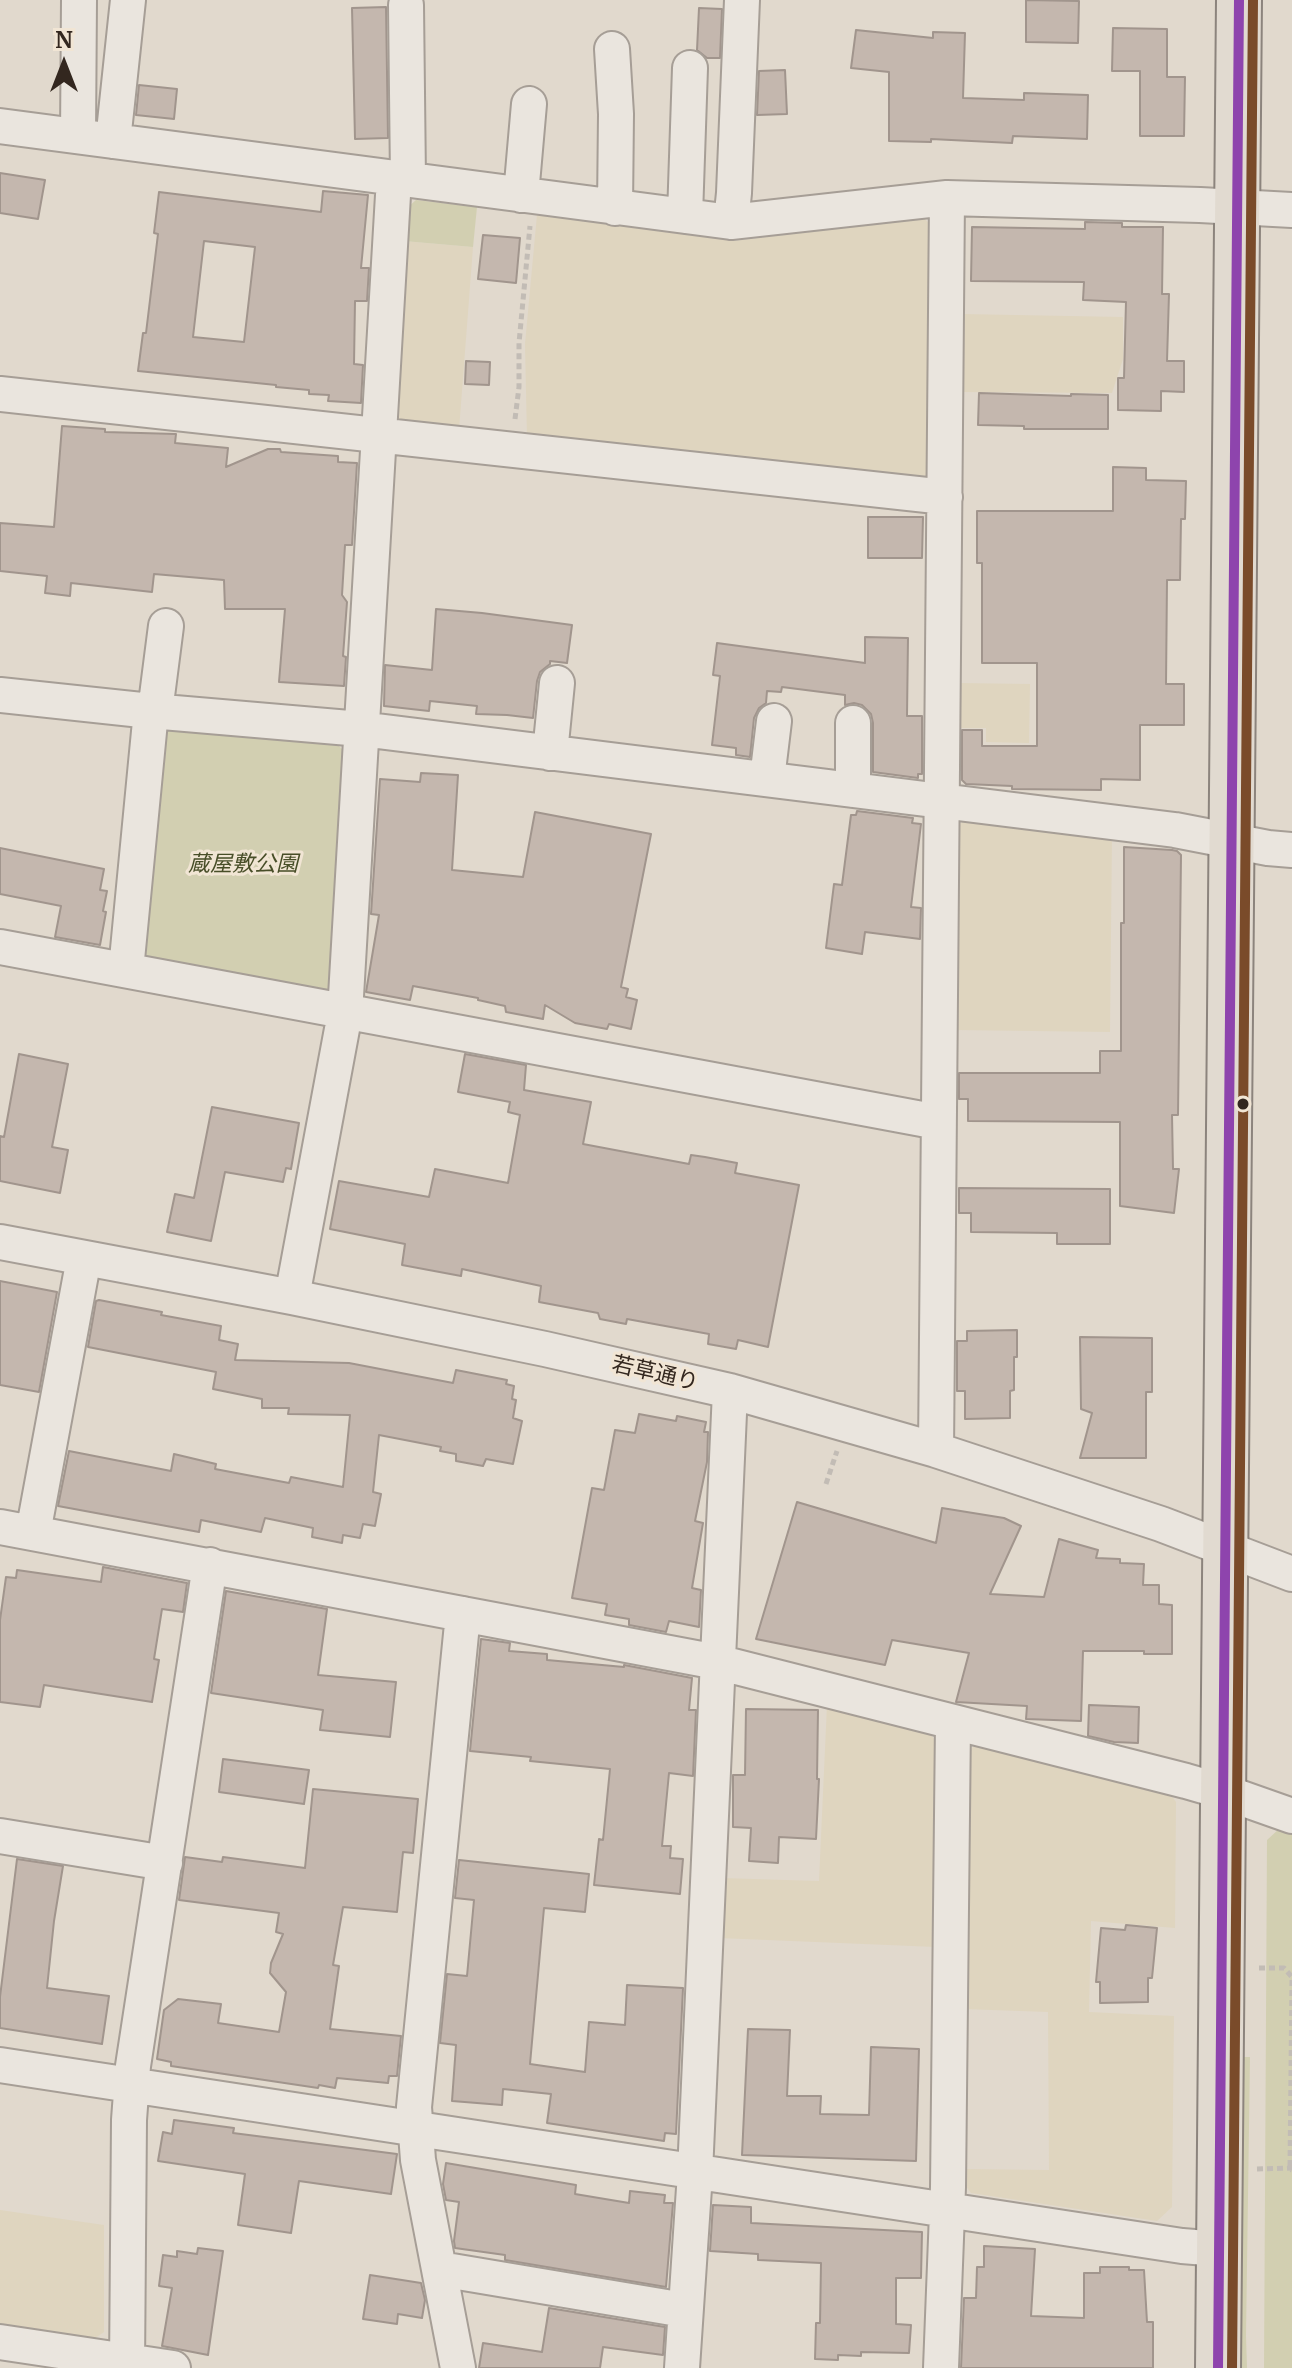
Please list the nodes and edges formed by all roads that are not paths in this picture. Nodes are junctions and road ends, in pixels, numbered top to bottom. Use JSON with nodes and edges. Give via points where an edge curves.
{"nodes":[{"id":1,"x":79,"y":0,"type":"edge"},
{"id":2,"x":128,"y":0,"type":"edge"},
{"id":3,"x":742,"y":0,"type":"edge"},
{"id":4,"x":1239,"y":0,"type":"edge"},
{"id":5,"x":406,"y":5,"type":"dead end"},
{"id":6,"x":612,"y":49,"type":"dead end"},
{"id":7,"x":690,"y":68,"type":"dead end"},
{"id":8,"x":529,"y":104,"type":"dead end"},
{"id":9,"x":0,"y":126,"type":"edge"},
{"id":10,"x":78,"y":136,"type":"junction"},
{"id":11,"x":113,"y":141,"type":"junction"},
{"id":12,"x":401,"y":179,"type":"junction"},
{"id":13,"x":527,"y":196,"type":"junction"},
{"id":14,"x":947,"y":198,"type":"junction"},
{"id":15,"x":1236,"y":207,"type":"junction"},
{"id":16,"x":615,"y":208,"type":"junction"},
{"id":17,"x":1292,"y":210,"type":"edge"},
{"id":18,"x":685,"y":216,"type":"junction"},
{"id":19,"x":731,"y":222,"type":"junction"},
{"id":20,"x":0,"y":394,"type":"edge"},
{"id":21,"x":378,"y":436,"type":"junction"},
{"id":22,"x":945,"y":497,"type":"junction"},
{"id":23,"x":166,"y":626,"type":"dead end"},
{"id":24,"x":557,"y":683,"type":"dead end"},
{"id":25,"x":0,"y":695,"type":"edge"},
{"id":26,"x":151,"y":711,"type":"junction"},
{"id":27,"x":774,"y":721,"type":"dead end"},
{"id":28,"x":853,"y":723,"type":"dead end"},
{"id":29,"x":361,"y":729,"type":"junction"},
{"id":30,"x":550,"y":753,"type":"junction"},
{"id":31,"x":767,"y":779,"type":"junction"},
{"id":32,"x":853,"y":790,"type":"junction"},
{"id":33,"x":942,"y":801,"type":"junction"},
{"id":34,"x":1232,"y":841,"type":"junction"},
{"id":35,"x":1292,"y":850,"type":"edge"},
{"id":36,"x":0,"y":947,"type":"edge"},
{"id":37,"x":126,"y":970,"type":"junction"},
{"id":38,"x":345,"y":1013,"type":"junction"},
{"id":39,"x":938,"y":1122,"type":"junction"},
{"id":40,"x":0,"y":1242,"type":"edge"},
{"id":41,"x":84,"y":1258,"type":"junction"},
{"id":42,"x":292,"y":1297,"type":"junction"},
{"id":43,"x":730,"y":1391,"type":"junction"},
{"id":44,"x":936,"y":1450,"type":"junction"},
{"id":45,"x":0,"y":1527,"type":"edge"},
{"id":46,"x":33,"y":1533,"type":"junction"},
{"id":47,"x":1226,"y":1550,"type":"junction"},
{"id":48,"x":210,"y":1565,"type":"junction"},
{"id":49,"x":1292,"y":1574,"type":"edge"},
{"id":50,"x":463,"y":1614,"type":"junction"},
{"id":51,"x":717,"y":1662,"type":"junction"},
{"id":52,"x":953,"y":1722,"type":"junction"},
{"id":53,"x":1224,"y":1792,"type":"junction"},
{"id":54,"x":1292,"y":1816,"type":"edge"},
{"id":55,"x":0,"y":1836,"type":"edge"},
{"id":56,"x":165,"y":1863,"type":"junction"},
{"id":57,"x":0,"y":2065,"type":"edge"},
{"id":58,"x":132,"y":2086,"type":"junction"},
{"id":59,"x":414,"y":2130,"type":"junction"},
{"id":60,"x":695,"y":2173,"type":"junction"},
{"id":61,"x":946,"y":2211,"type":"junction"},
{"id":62,"x":1219,"y":2249,"type":"junction"},
{"id":63,"x":440,"y":2269,"type":"junction"},
{"id":64,"x":684,"y":2310,"type":"junction"},
{"id":65,"x":0,"y":2342,"type":"edge"},
{"id":66,"x":127,"y":2364,"type":"edge"},
{"id":67,"x":173,"y":2368,"type":"edge"},
{"id":68,"x":458,"y":2368,"type":"edge"},
{"id":69,"x":682,"y":2368,"type":"edge"},
{"id":70,"x":941,"y":2368,"type":"edge"},
{"id":71,"x":1218,"y":2368,"type":"edge"}],
"edges":[{"from":1,"to":10,"type":"street"},
{"from":2,"to":11,"type":"street"},
{"from":3,"to":19,"type":"street"},
{"from":4,"to":15,"type":"main road"},
{"from":5,"to":12,"type":"street"},
{"from":6,"to":16,"type":"street"},
{"from":7,"to":18,"type":"street"},
{"from":8,"to":13,"type":"street"},
{"from":9,"to":10,"type":"street"},
{"from":10,"to":11,"type":"street"},
{"from":11,"to":12,"type":"street"},
{"from":12,"to":13,"type":"street"},
{"from":12,"to":21,"type":"street"},
{"from":13,"to":16,"type":"street"},
{"from":14,"to":15,"type":"street"},
{"from":14,"to":19,"type":"street"},
{"from":14,"to":22,"type":"street"},
{"from":15,"to":17,"type":"street"},
{"from":15,"to":34,"type":"main road"},
{"from":16,"to":18,"type":"street"},
{"from":18,"to":19,"type":"street"},
{"from":20,"to":21,"type":"street"},
{"from":21,"to":22,"type":"street"},
{"from":21,"to":29,"type":"street"},
{"from":22,"to":33,"type":"street"},
{"from":23,"to":26,"type":"street"},
{"from":24,"to":30,"type":"street"},
{"from":25,"to":26,"type":"street"},
{"from":26,"to":29,"type":"street"},
{"from":26,"to":37,"type":"street"},
{"from":27,"to":31,"type":"street"},
{"from":28,"to":32,"type":"street"},
{"from":29,"to":30,"type":"street"},
{"from":29,"to":38,"type":"street"},
{"from":30,"to":31,"type":"street"},
{"from":31,"to":32,"type":"street"},
{"from":32,"to":33,"type":"street"},
{"from":33,"to":34,"type":"street"},
{"from":33,"to":39,"type":"street"},
{"from":34,"to":35,"type":"street"},
{"from":34,"to":47,"type":"main road"},
{"from":36,"to":37,"type":"street"},
{"from":37,"to":38,"type":"street"},
{"from":38,"to":39,"type":"street"},
{"from":38,"to":42,"type":"street"},
{"from":39,"to":44,"type":"street"},
{"from":40,"to":41,"type":"street","name":"若草通り"},
{"from":41,"to":42,"type":"street","name":"若草通り"},
{"from":41,"to":46,"type":"street"},
{"from":42,"to":43,"type":"street","name":"若草通り"},
{"from":43,"to":44,"type":"street","name":"若草通り"},
{"from":43,"to":51,"type":"street"},
{"from":44,"to":47,"type":"street","name":"若草通り"},
{"from":45,"to":46,"type":"street"},
{"from":46,"to":48,"type":"street"},
{"from":47,"to":49,"type":"street","name":"若草通り"},
{"from":47,"to":53,"type":"main road"},
{"from":48,"to":50,"type":"street"},
{"from":48,"to":56,"type":"street"},
{"from":50,"to":51,"type":"street"},
{"from":50,"to":59,"type":"street"},
{"from":51,"to":52,"type":"street"},
{"from":51,"to":60,"type":"street"},
{"from":52,"to":53,"type":"street"},
{"from":52,"to":61,"type":"street"},
{"from":53,"to":54,"type":"street"},
{"from":53,"to":62,"type":"main road"},
{"from":55,"to":56,"type":"street"},
{"from":56,"to":58,"type":"street"},
{"from":57,"to":58,"type":"street"},
{"from":58,"to":59,"type":"street"},
{"from":58,"to":66,"type":"street"},
{"from":59,"to":60,"type":"street"},
{"from":59,"to":63,"type":"street"},
{"from":60,"to":61,"type":"street"},
{"from":60,"to":64,"type":"street"},
{"from":61,"to":62,"type":"street"},
{"from":61,"to":70,"type":"street"},
{"from":62,"to":71,"type":"main road"},
{"from":63,"to":64,"type":"street"},
{"from":63,"to":68,"type":"street"},
{"from":64,"to":69,"type":"street"},
{"from":65,"to":66,"type":"street"},
{"from":66,"to":67,"type":"street"}]}
